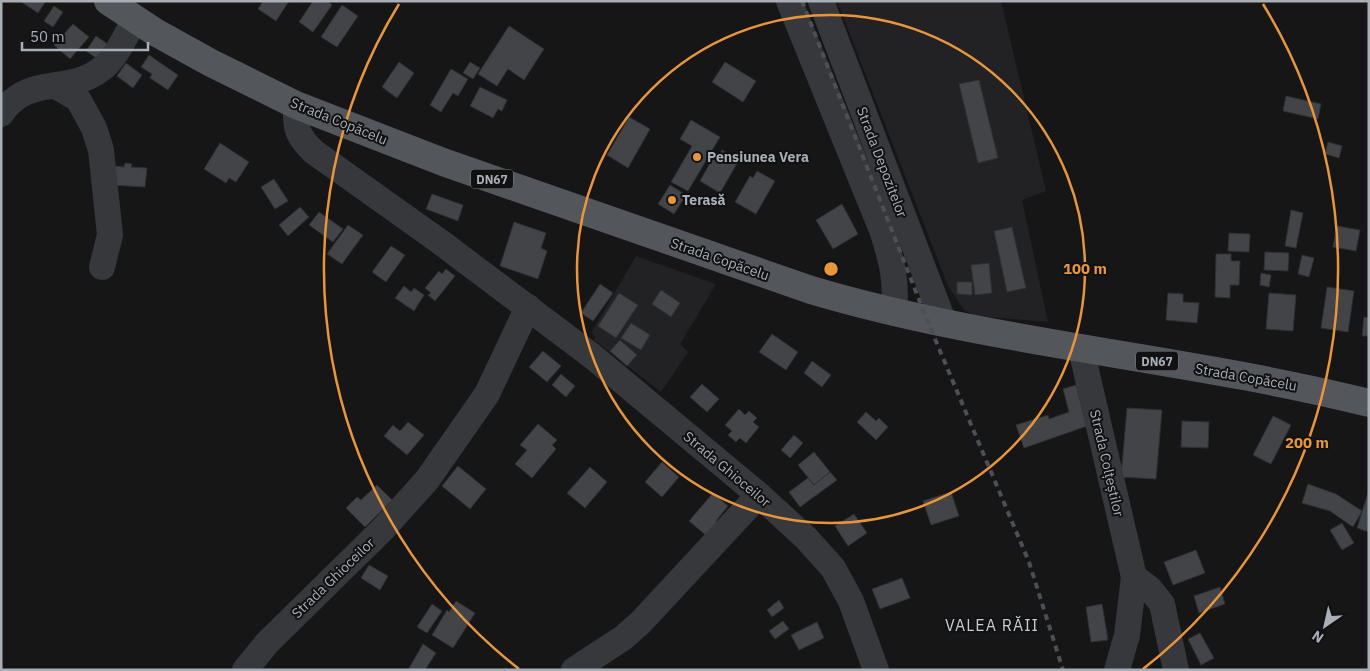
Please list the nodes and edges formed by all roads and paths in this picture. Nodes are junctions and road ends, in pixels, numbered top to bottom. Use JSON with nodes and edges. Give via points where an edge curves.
{"nodes":[{"id":1,"x":108,"y":1,"type":"edge"},
{"id":2,"x":789,"y":1,"type":"edge"},
{"id":3,"x":821,"y":1,"type":"edge"},
{"id":4,"x":135,"y":19,"type":"junction"},
{"id":5,"x":102,"y":68,"type":"junction"},
{"id":6,"x":56,"y":86,"type":"junction"},
{"id":7,"x":296,"y":105,"type":"junction"},
{"id":8,"x":1,"y":114,"type":"edge"},
{"id":9,"x":89,"y":119,"type":"junction"},
{"id":10,"x":102,"y":267,"type":"dead end"},
{"id":11,"x":528,"y":307,"type":"junction"},
{"id":12,"x":894,"y":313,"type":"junction"},
{"id":13,"x":944,"y":323,"type":"junction"},
{"id":14,"x":1081,"y":349,"type":"junction"},
{"id":15,"x":1369,"y":403,"type":"edge"},
{"id":16,"x":759,"y":495,"type":"junction"},
{"id":17,"x":1134,"y":577,"type":"junction"},
{"id":18,"x":245,"y":670,"type":"edge"},
{"id":19,"x":574,"y":670,"type":"edge"},
{"id":20,"x":876,"y":670,"type":"edge"},
{"id":21,"x":1117,"y":670,"type":"edge"},
{"id":22,"x":1176,"y":670,"type":"edge"}],
"edges":[{"from":1,"to":4,"type":"main road","name":"Strada Copăcelu","number":"DN67"},
{"from":2,"to":12,"type":"street","via":[[882,230],[893,264],[896,287]]},
{"from":3,"to":13,"type":"street","name":"Strada Depozitelor"},
{"from":4,"to":5,"type":"street","via":[[115,54]]},
{"from":4,"to":7,"type":"main road","name":"Strada Copăcelu","number":"DN67","via":[[218,67]]},
{"from":5,"to":6,"type":"street","via":[[82,79]]},
{"from":5,"to":9,"type":"street","via":[[90,99]]},
{"from":6,"to":8,"type":"street","via":[[27,90]]},
{"from":6,"to":9,"type":"street","via":[[78,100]]},
{"from":7,"to":11,"type":"street","name":"Strada Ghioceilor","via":[[297,130],[302,141],[314,152]]},
{"from":7,"to":12,"type":"main road","name":"Strada Copăcelu","number":"DN67","via":[[442,162],[694,251],[811,290]]},
{"from":9,"to":10,"type":"street","via":[[101,150],[109,225],[109,241]]},
{"from":11,"to":16,"type":"street","name":"Strada Ghioceilor"},
{"from":11,"to":18,"type":"street","name":"Strada Ghioceilor","via":[[487,394],[427,480],[382,530],[267,643]]},
{"from":12,"to":13,"type":"main road","name":"Strada Copăcelu","number":"DN67"},
{"from":13,"to":14,"type":"main road","name":"Strada Copăcelu","number":"DN67"},
{"from":14,"to":15,"type":"main road","name":"Strada Copăcelu","number":"DN67","via":[[1319,390]]},
{"from":14,"to":17,"type":"street","name":"Strada Colțeștilor"},
{"from":16,"to":19,"type":"street","via":[[641,622],[623,638]]},
{"from":16,"to":20,"type":"street","name":"Strada Ghioceilor","via":[[834,568],[851,601]]},
{"from":17,"to":21,"type":"street","name":"Strada Colțeștilor","via":[[1127,635]]},
{"from":17,"to":22,"type":"street","via":[[1162,604]]}]}
